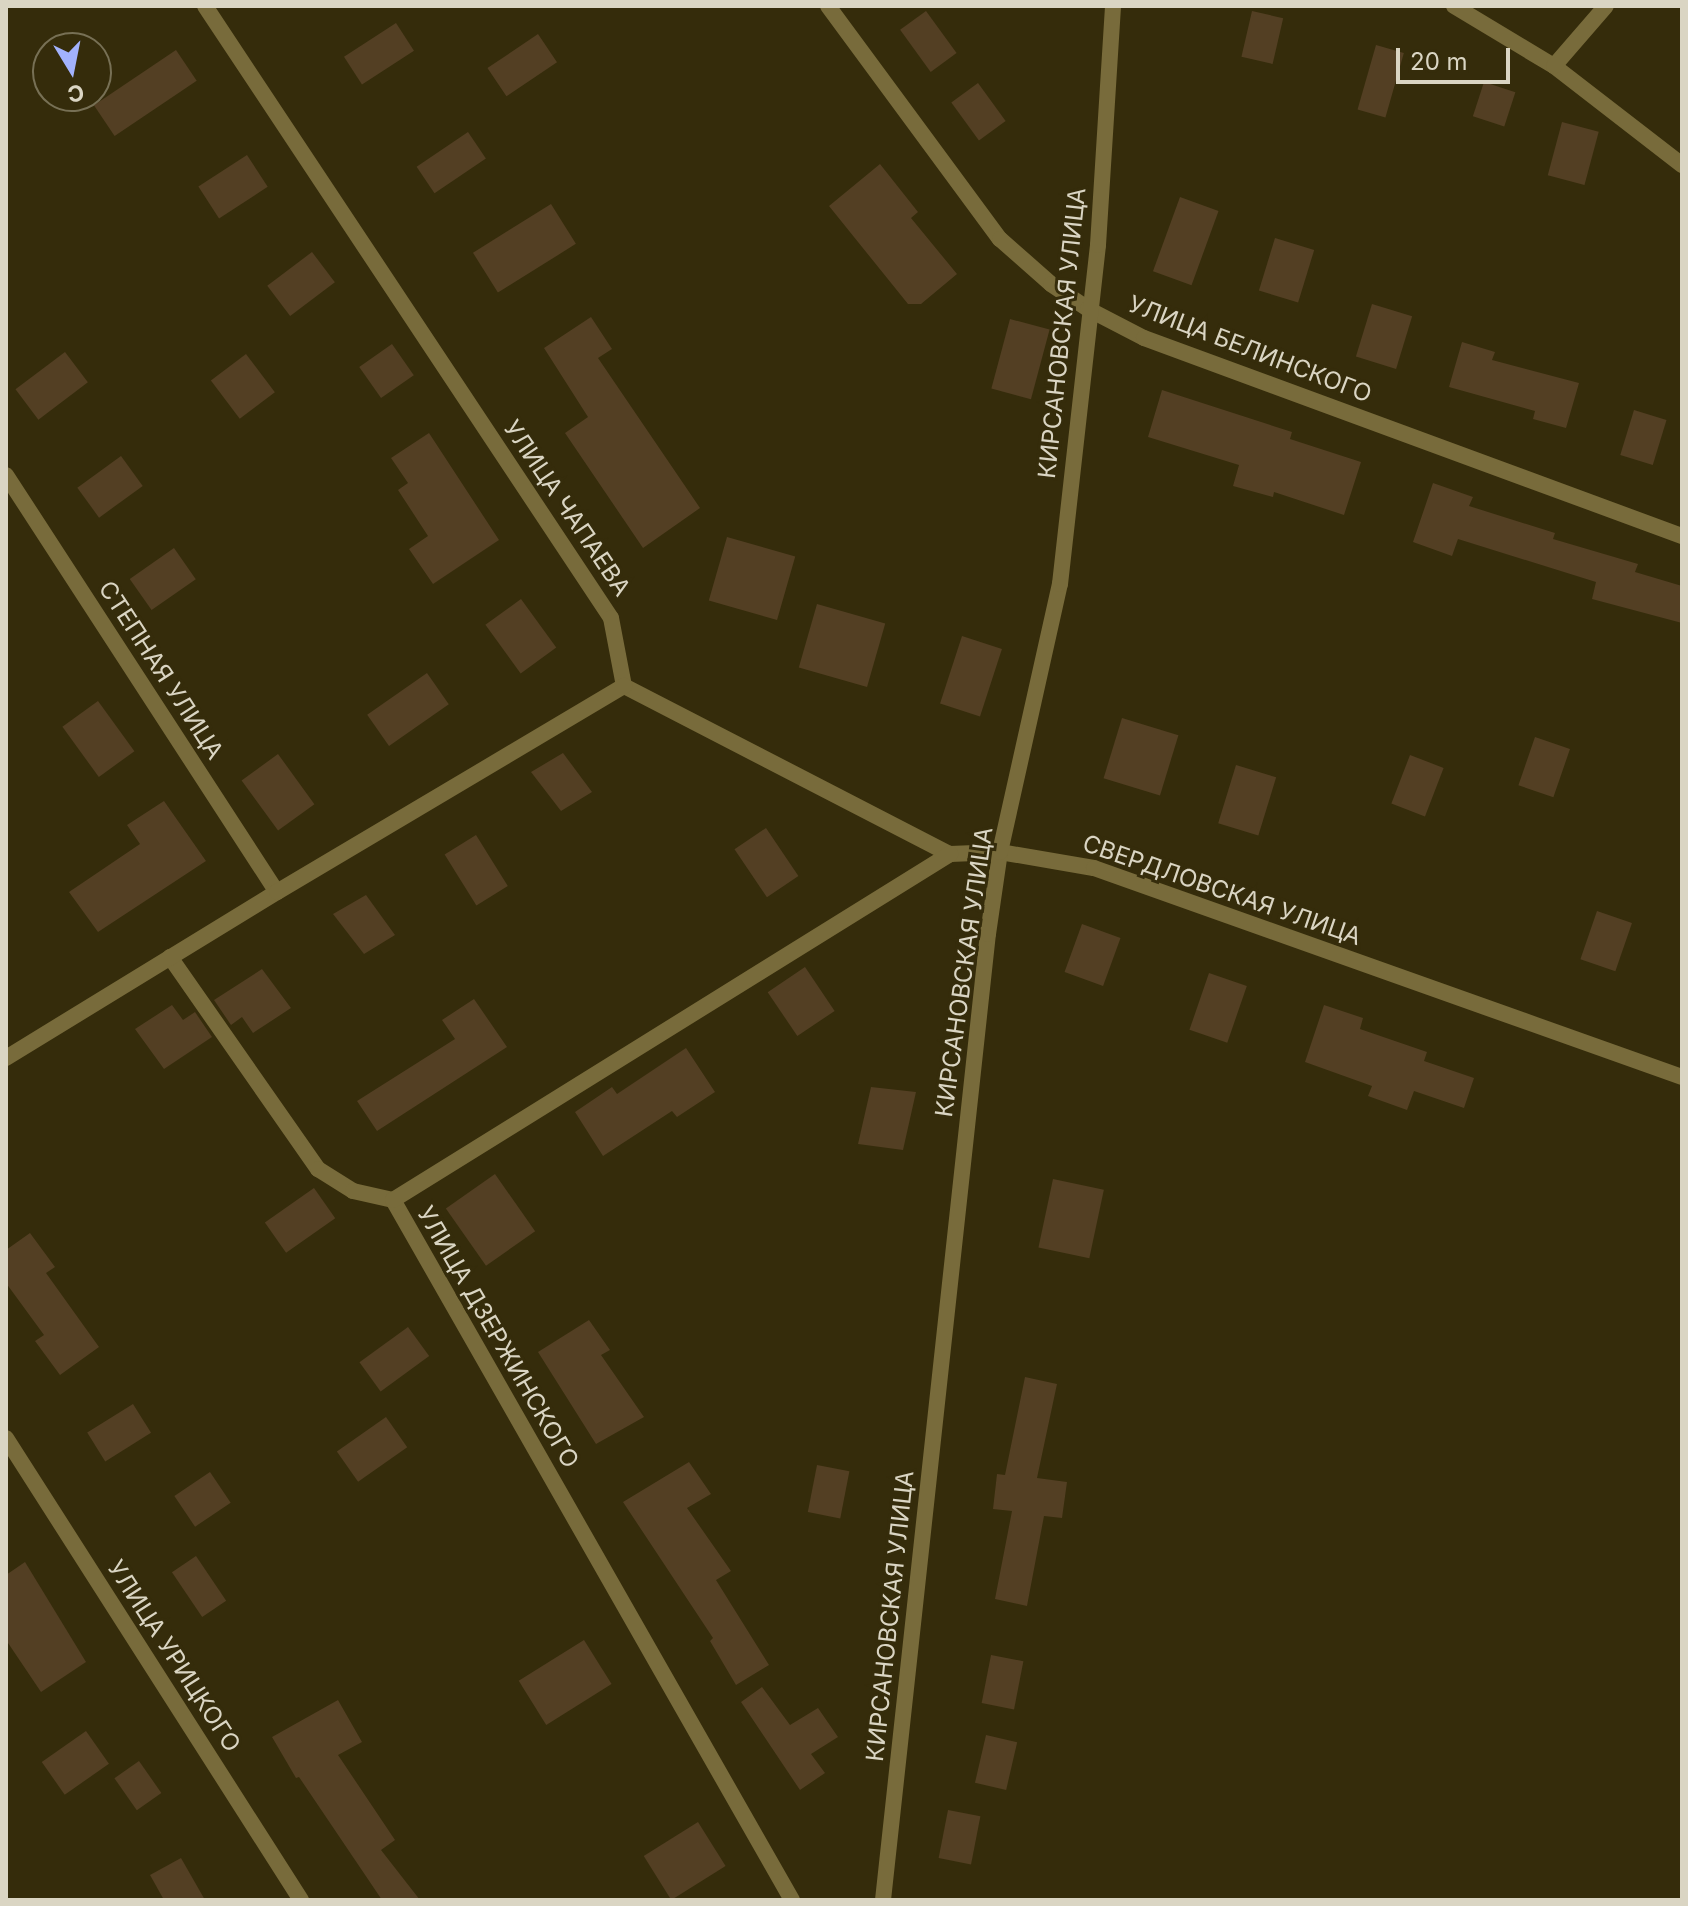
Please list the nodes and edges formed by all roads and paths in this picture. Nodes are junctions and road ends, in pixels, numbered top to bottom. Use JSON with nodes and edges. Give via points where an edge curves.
{"nodes":[{"id":1,"x":205,"y":6,"type":"edge"},
{"id":2,"x":828,"y":6,"type":"edge"},
{"id":3,"x":1113,"y":6,"type":"edge"},
{"id":4,"x":1454,"y":6,"type":"edge"},
{"id":5,"x":1606,"y":6,"type":"edge"},
{"id":6,"x":1554,"y":66,"type":"junction"},
{"id":7,"x":1682,"y":165,"type":"edge"},
{"id":8,"x":1088,"y":309,"type":"junction"},
{"id":9,"x":6,"y":475,"type":"edge"},
{"id":10,"x":1682,"y":536,"type":"edge"},
{"id":11,"x":624,"y":686,"type":"junction"},
{"id":12,"x":1000,"y":852,"type":"junction"},
{"id":13,"x":950,"y":854,"type":"junction"},
{"id":14,"x":277,"y":892,"type":"junction"},
{"id":15,"x":170,"y":957,"type":"junction"},
{"id":16,"x":6,"y":1058,"type":"edge"},
{"id":17,"x":1682,"y":1077,"type":"edge"},
{"id":18,"x":393,"y":1200,"type":"junction"},
{"id":19,"x":6,"y":1438,"type":"edge"},
{"id":20,"x":301,"y":1900,"type":"edge"},
{"id":21,"x":792,"y":1900,"type":"edge"},
{"id":22,"x":883,"y":1900,"type":"edge"}],
"edges":[{"from":1,"to":11,"type":"street","name":"УЛИЦА ЧАПАЕВА","via":[[611,618]]},
{"from":2,"to":8,"type":"street","name":"УЛИЦА БЕЛИНСКОГО","via":[[1000,239]]},
{"from":3,"to":8,"type":"street","name":"КИРСАНОВСКАЯ УЛИЦА","via":[[1098,245]]},
{"from":4,"to":6,"type":"street"},
{"from":5,"to":6,"type":"street"},
{"from":6,"to":7,"type":"street"},
{"from":8,"to":10,"type":"street","name":"УЛИЦА БЕЛИНСКОГО","via":[[1144,338]]},
{"from":8,"to":12,"type":"street","name":"КИРСАНОВСКАЯ УЛИЦА","via":[[1060,584]]},
{"from":9,"to":14,"type":"street","name":"СТЕПНАЯ УЛИЦА"},
{"from":11,"to":13,"type":"street","name":"СВЕРДЛОВСКАЯ УЛИЦА"},
{"from":11,"to":14,"type":"street"},
{"from":12,"to":13,"type":"street","name":"СВЕРДЛОВСКАЯ УЛИЦА"},
{"from":12,"to":17,"type":"street","name":"СВЕРДЛОВСКАЯ УЛИЦА","via":[[1094,868]]},
{"from":12,"to":22,"type":"street","name":"КИРСАНОВСКАЯ УЛИЦА"},
{"from":13,"to":18,"type":"street","name":"УЛИЦА ДЗЕРЖИНСКОГО"},
{"from":14,"to":15,"type":"street"},
{"from":15,"to":16,"type":"street"},
{"from":15,"to":18,"type":"street","via":[[318,1169],[353,1191]]},
{"from":18,"to":21,"type":"street","name":"УЛИЦА ДЗЕРЖИНСКОГО"},
{"from":19,"to":20,"type":"street","name":"УЛИЦА УРИЦКОГО"}]}
